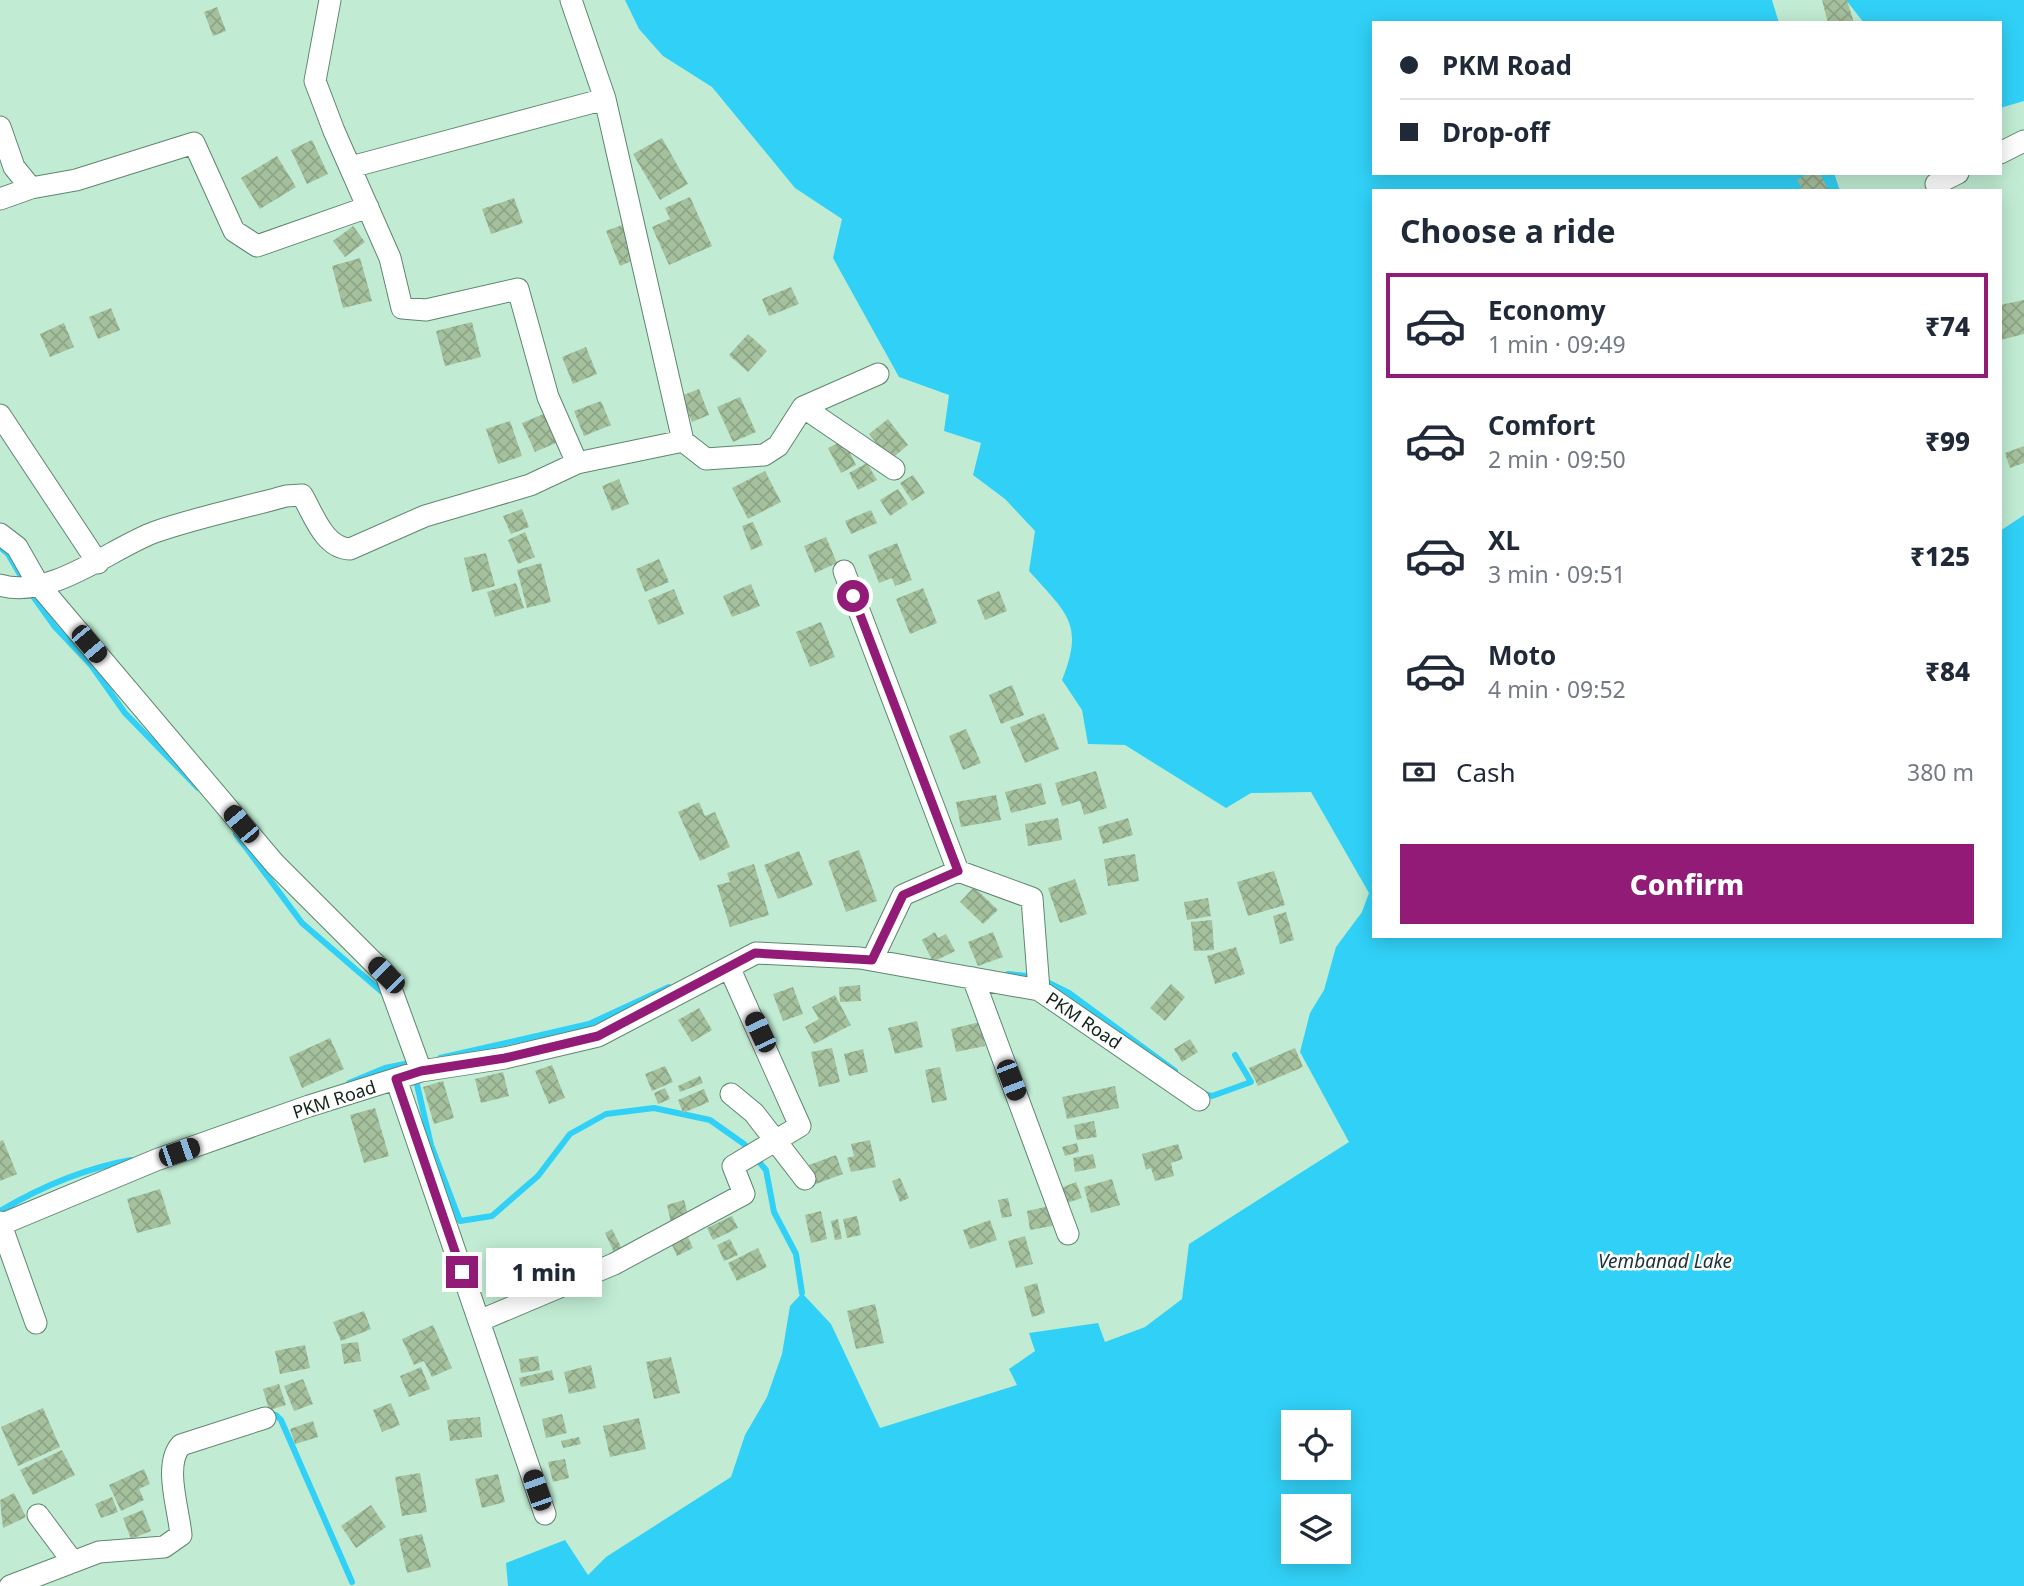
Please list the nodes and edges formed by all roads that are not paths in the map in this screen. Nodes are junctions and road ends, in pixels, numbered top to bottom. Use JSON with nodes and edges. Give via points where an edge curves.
{"nodes":[{"id":1,"x":330,"y":0,"type":"edge"},
{"id":2,"x":571,"y":0,"type":"edge"},
{"id":3,"x":605,"y":99,"type":"junction"},
{"id":4,"x":0,"y":127,"type":"edge"},
{"id":5,"x":2024,"y":141,"type":"edge"},
{"id":6,"x":2002,"y":152,"type":"edge"},
{"id":7,"x":351,"y":167,"type":"junction"},
{"id":8,"x":1954,"y":175,"type":"edge"},
{"id":9,"x":1936,"y":184,"type":"dead end"},
{"id":10,"x":31,"y":188,"type":"junction"},
{"id":11,"x":0,"y":199,"type":"edge"},
{"id":12,"x":368,"y":207,"type":"junction"},
{"id":13,"x":878,"y":374,"type":"dead end"},
{"id":14,"x":803,"y":407,"type":"junction"},
{"id":15,"x":0,"y":415,"type":"edge"},
{"id":16,"x":683,"y":440,"type":"junction"},
{"id":17,"x":577,"y":463,"type":"junction"},
{"id":18,"x":894,"y":469,"type":"dead end"},
{"id":19,"x":0,"y":534,"type":"edge"},
{"id":20,"x":98,"y":564,"type":"junction"},
{"id":21,"x":844,"y":571,"type":"dead end"},
{"id":22,"x":38,"y":584,"type":"junction"},
{"id":23,"x":5,"y":586,"type":"edge"},
{"id":24,"x":958,"y":871,"type":"junction"},
{"id":25,"x":872,"y":960,"type":"junction"},
{"id":26,"x":729,"y":967,"type":"junction"},
{"id":27,"x":973,"y":978,"type":"junction"},
{"id":28,"x":1039,"y":989,"type":"junction"},
{"id":29,"x":421,"y":1071,"type":"junction"},
{"id":30,"x":396,"y":1079,"type":"junction"},
{"id":31,"x":731,"y":1094,"type":"dead end"},
{"id":32,"x":1199,"y":1100,"type":"dead end"},
{"id":33,"x":776,"y":1140,"type":"junction"},
{"id":34,"x":805,"y":1179,"type":"dead end"},
{"id":35,"x":0,"y":1224,"type":"edge"},
{"id":36,"x":1068,"y":1234,"type":"dead end"},
{"id":37,"x":479,"y":1321,"type":"junction"},
{"id":38,"x":36,"y":1323,"type":"dead end"},
{"id":39,"x":265,"y":1418,"type":"dead end"},
{"id":40,"x":545,"y":1514,"type":"dead end"},
{"id":41,"x":38,"y":1515,"type":"dead end"},
{"id":42,"x":73,"y":1562,"type":"junction"},
{"id":43,"x":10,"y":1586,"type":"edge"}],
"edges":[{"from":1,"to":7,"type":"street","via":[[316,81]]},
{"from":2,"to":3,"type":"street"},
{"from":3,"to":7,"type":"street"},
{"from":3,"to":16,"type":"street"},
{"from":4,"to":10,"type":"street","via":[[14,167]]},
{"from":5,"to":6,"type":"street"},
{"from":7,"to":12,"type":"street"},
{"from":8,"to":9,"type":"street"},
{"from":10,"to":11,"type":"street"},
{"from":10,"to":12,"type":"street","via":[[76,180],[194,143],[234,231],[257,246]]},
{"from":12,"to":17,"type":"street","via":[[390,258],[402,309],[426,310],[518,289],[548,397]]},
{"from":13,"to":14,"type":"street"},
{"from":14,"to":16,"type":"street","via":[[778,446],[764,455],[706,459]]},
{"from":14,"to":18,"type":"street"},
{"from":15,"to":20,"type":"street"},
{"from":16,"to":17,"type":"street"},
{"from":17,"to":20,"type":"street","via":[[530,485],[425,516],[350,549],[338,549],[329,541],[302,495],[153,533]]},
{"from":19,"to":22,"type":"street","via":[[18,547]]},
{"from":20,"to":22,"type":"street"},
{"from":21,"to":24,"type":"street"},
{"from":22,"to":23,"type":"street"},
{"from":22,"to":29,"type":"street","via":[[275,864],[386,975]]},
{"from":24,"to":25,"type":"street","via":[[903,895]]},
{"from":24,"to":28,"type":"street","via":[[1032,898]]},
{"from":25,"to":26,"type":"street","name":"PKM Road","via":[[764,951]]},
{"from":25,"to":27,"type":"street","name":"PKM Road"},
{"from":26,"to":29,"type":"street","name":"PKM Road","via":[[598,1036],[505,1058]]},
{"from":26,"to":33,"type":"street","via":[[800,1121],[800,1126]]},
{"from":27,"to":28,"type":"street","name":"PKM Road"},
{"from":27,"to":36,"type":"street"},
{"from":28,"to":32,"type":"street","name":"PKM Road"},
{"from":29,"to":30,"type":"street","name":"PKM Road"},
{"from":30,"to":35,"type":"street","name":"PKM Road","via":[[156,1160]]},
{"from":30,"to":37,"type":"street"},
{"from":31,"to":33,"type":"street"},
{"from":33,"to":34,"type":"street"},
{"from":33,"to":37,"type":"street","via":[[733,1166],[744,1194],[614,1264]]},
{"from":35,"to":38,"type":"street"},
{"from":37,"to":40,"type":"street"},
{"from":39,"to":42,"type":"street","via":[[181,1445],[174,1453],[181,1535],[164,1547],[99,1552]]},
{"from":41,"to":42,"type":"street"},
{"from":42,"to":43,"type":"street"}]}
